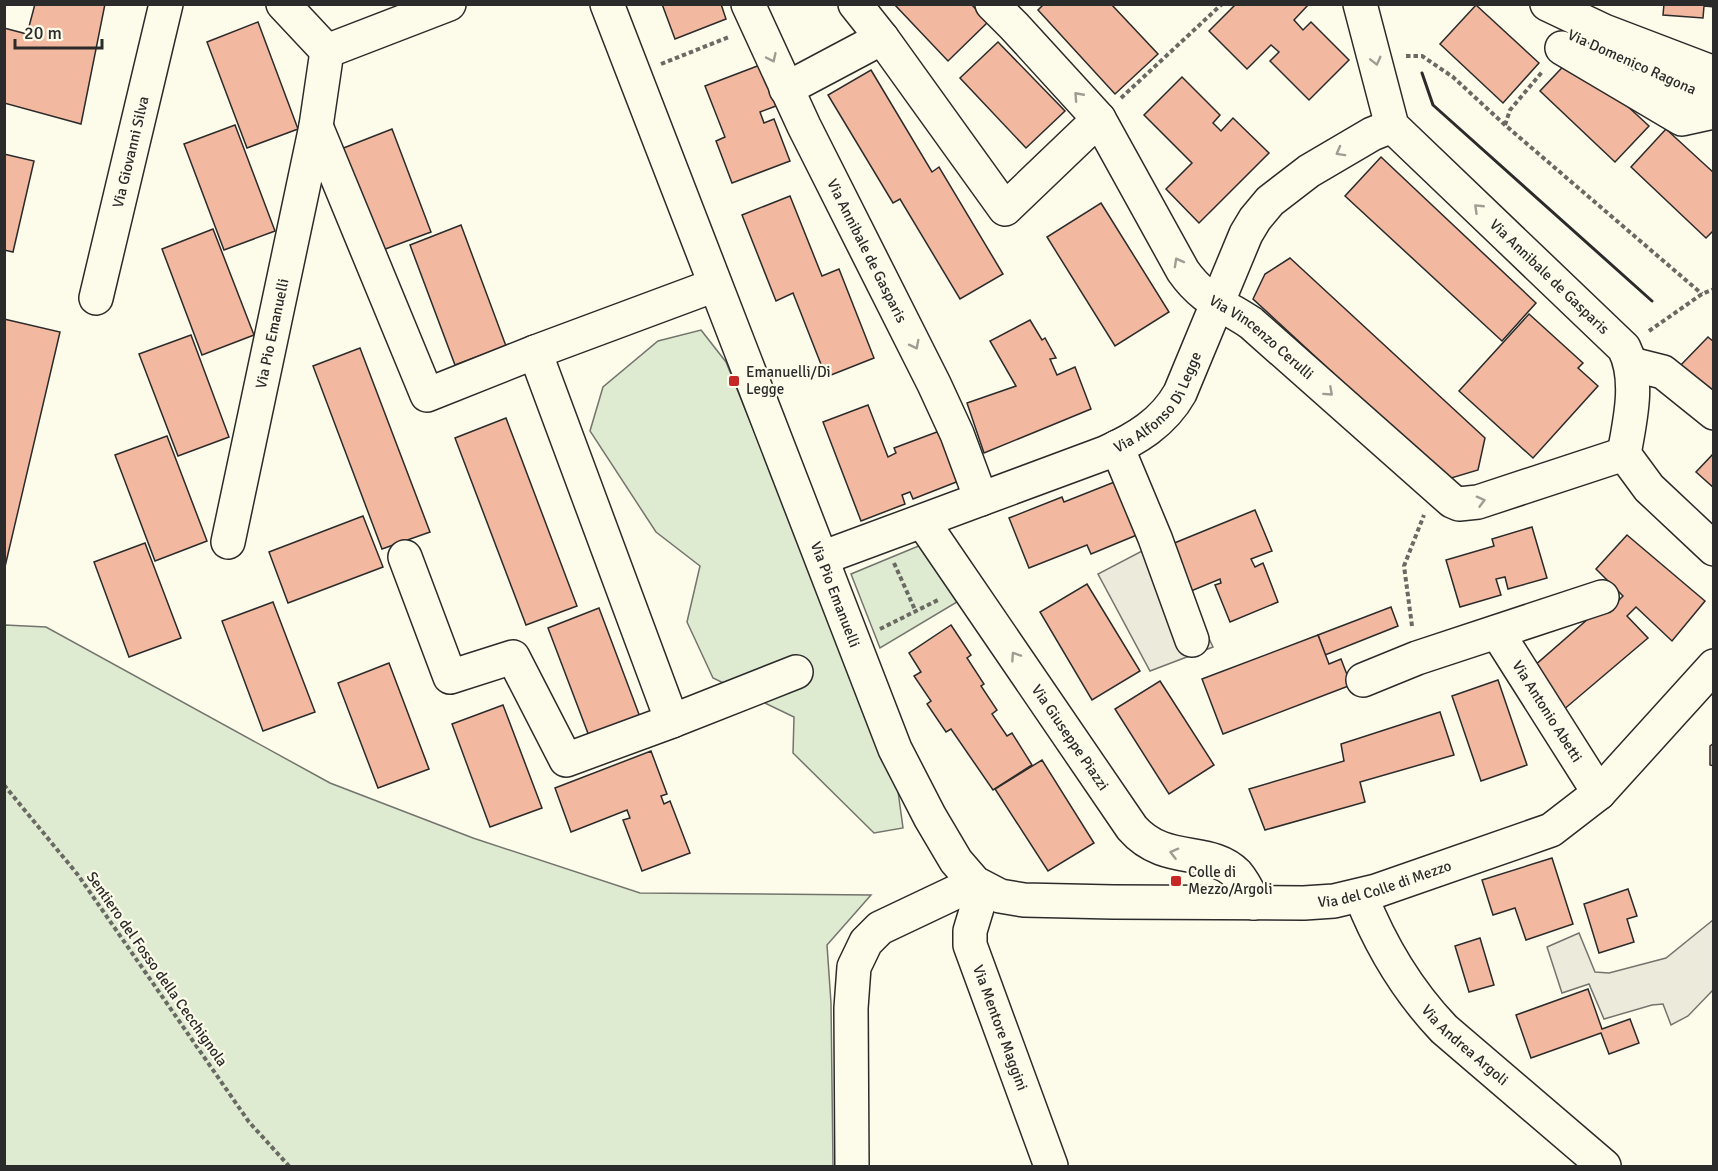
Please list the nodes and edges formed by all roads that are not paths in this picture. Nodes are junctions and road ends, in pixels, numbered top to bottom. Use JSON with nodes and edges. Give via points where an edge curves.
{"nodes":[{"id":1,"x":166,"y":4,"type":"edge"},
{"id":2,"x":283,"y":4,"type":"edge"},
{"id":3,"x":449,"y":4,"type":"edge"},
{"id":4,"x":607,"y":4,"type":"edge"},
{"id":5,"x":748,"y":4,"type":"edge"},
{"id":6,"x":855,"y":4,"type":"edge"},
{"id":7,"x":992,"y":4,"type":"edge"},
{"id":8,"x":1360,"y":4,"type":"edge"},
{"id":9,"x":1553,"y":26,"type":"edge"},
{"id":10,"x":882,"y":38,"type":"junction"},
{"id":11,"x":327,"y":51,"type":"junction"},
{"id":12,"x":1713,"y":73,"type":"edge"},
{"id":13,"x":786,"y":89,"type":"junction"},
{"id":14,"x":1713,"y":98,"type":"edge"},
{"id":15,"x":1713,"y":112,"type":"edge"},
{"id":16,"x":1099,"y":119,"type":"junction"},
{"id":17,"x":316,"y":126,"type":"junction"},
{"id":18,"x":1392,"y":126,"type":"junction"},
{"id":19,"x":716,"y":285,"type":"junction"},
{"id":20,"x":96,"y":298,"type":"dead end"},
{"id":21,"x":1217,"y":304,"type":"junction"},
{"id":22,"x":535,"y":352,"type":"junction"},
{"id":23,"x":1627,"y":356,"type":"junction"},
{"id":24,"x":1713,"y":413,"type":"edge"},
{"id":25,"x":1118,"y":447,"type":"junction"},
{"id":26,"x":1624,"y":454,"type":"junction"},
{"id":27,"x":981,"y":499,"type":"junction"},
{"id":28,"x":923,"y":522,"type":"junction"},
{"id":29,"x":228,"y":542,"type":"dead end"},
{"id":30,"x":1713,"y":549,"type":"edge"},
{"id":31,"x":405,"y":557,"type":"dead end"},
{"id":32,"x":822,"y":558,"type":"junction"},
{"id":33,"x":1602,"y":597,"type":"dead end"},
{"id":34,"x":1497,"y":632,"type":"junction"},
{"id":35,"x":1192,"y":640,"type":"dead end"},
{"id":36,"x":1713,"y":666,"type":"edge"},
{"id":37,"x":796,"y":672,"type":"dead end"},
{"id":38,"x":1363,"y":680,"type":"dead end"},
{"id":39,"x":672,"y":721,"type":"junction"},
{"id":40,"x":1599,"y":793,"type":"junction"},
{"id":41,"x":979,"y":885,"type":"junction"},
{"id":42,"x":1361,"y":896,"type":"junction"},
{"id":43,"x":1254,"y":903,"type":"junction"},
{"id":44,"x":852,"y":1167,"type":"edge"},
{"id":45,"x":1051,"y":1167,"type":"edge"},
{"id":46,"x":1604,"y":1167,"type":"edge"}],
"edges":[{"from":1,"to":20,"type":"street","name":"Via Giovanni Silva"},
{"from":2,"to":11,"type":"street"},
{"from":3,"to":11,"type":"street"},
{"from":4,"to":19,"type":"street","name":"Via Pio Emanuelli"},
{"from":5,"to":13,"type":"street","name":"Via Annibale de Gasparis","one_way":true},
{"from":6,"to":10,"type":"street"},
{"from":16,"to":7,"type":"street","name":"Via Vincenzo Cerulli","one_way":true},
{"from":8,"to":18,"type":"street","one_way":true},
{"from":9,"to":12,"type":"street","via":[[1604,31]]},
{"from":9,"to":14,"type":"street","name":"Via Domenico Ragona","via":[[1610,55]]},
{"from":9,"to":15,"type":"street","via":[[1682,119]]},
{"from":10,"to":13,"type":"street"},
{"from":10,"to":16,"type":"street","via":[[1005,209]]},
{"from":11,"to":17,"type":"street","name":"Via Pio Emanuelli"},
{"from":13,"to":27,"type":"street","name":"Via Annibale de Gasparis","one_way":true,"via":[[934,384]]},
{"from":21,"to":16,"type":"street","name":"Via Vincenzo Cerulli","one_way":true,"via":[[1196,288],[1183,271]]},
{"from":17,"to":22,"type":"street","via":[[427,395]]},
{"from":17,"to":29,"type":"street","name":"Via Pio Emanuelli"},
{"from":18,"to":21,"type":"street","name":"Via Alfonso Di Legge","one_way":true,"via":[[1328,159],[1270,201],[1246,234]]},
{"from":23,"to":18,"type":"street","name":"Via Annibale de Gasparis","one_way":true},
{"from":19,"to":22,"type":"street"},
{"from":19,"to":32,"type":"street","name":"Via Pio Emanuelli"},
{"from":21,"to":25,"type":"street","name":"Via Alfonso Di Legge","via":[[1171,407],[1144,432]]},
{"from":21,"to":26,"type":"street","name":"Via Vincenzo Cerulli","one_way":true,"via":[[1251,322],[1452,501],[1466,504]]},
{"from":22,"to":39,"type":"street"},
{"from":23,"to":24,"type":"street","via":[[1663,372]]},
{"from":23,"to":26,"type":"street","via":[[1630,410]]},
{"from":25,"to":27,"type":"street","name":"Via Alfonso Di Legge"},
{"from":25,"to":35,"type":"street"},
{"from":26,"to":30,"type":"street","via":[[1649,488]]},
{"from":27,"to":28,"type":"street","name":"Via Alfonso Di Legge"},
{"from":28,"to":32,"type":"street","name":"Via Alfonso Di Legge"},
{"from":43,"to":28,"type":"street","name":"Via Giuseppe Piazzi","one_way":true,"via":[[1243,883],[1228,868],[1207,859],[1164,851],[1139,836]]},
{"from":31,"to":39,"type":"street","via":[[450,677],[513,657],[566,760]]},
{"from":32,"to":41,"type":"street","name":"Via Pio Emanuelli","via":[[906,771],[949,850]]},
{"from":33,"to":34,"type":"street"},
{"from":34,"to":38,"type":"street"},
{"from":34,"to":40,"type":"street","name":"Via Antonio Abetti"},
{"from":36,"to":40,"type":"street","name":"Via del Colle di Mezzo"},
{"from":37,"to":39,"type":"street"},
{"from":40,"to":42,"type":"street","name":"Via del Colle di Mezzo","via":[[1551,830]]},
{"from":41,"to":43,"type":"street","name":"Via del Colle di Mezzo","via":[[1000,896],[1024,900]]},
{"from":41,"to":44,"type":"street","via":[[880,928],[866,942],[854,967]]},
{"from":41,"to":45,"type":"street","name":"Via Mentore Maggini","via":[[970,945]]},
{"from":42,"to":43,"type":"street","name":"Via del Colle di Mezzo","via":[[1319,902]]},
{"from":42,"to":46,"type":"street","name":"Via Andrea Argoli","via":[[1391,961],[1428,1012]]}]}
